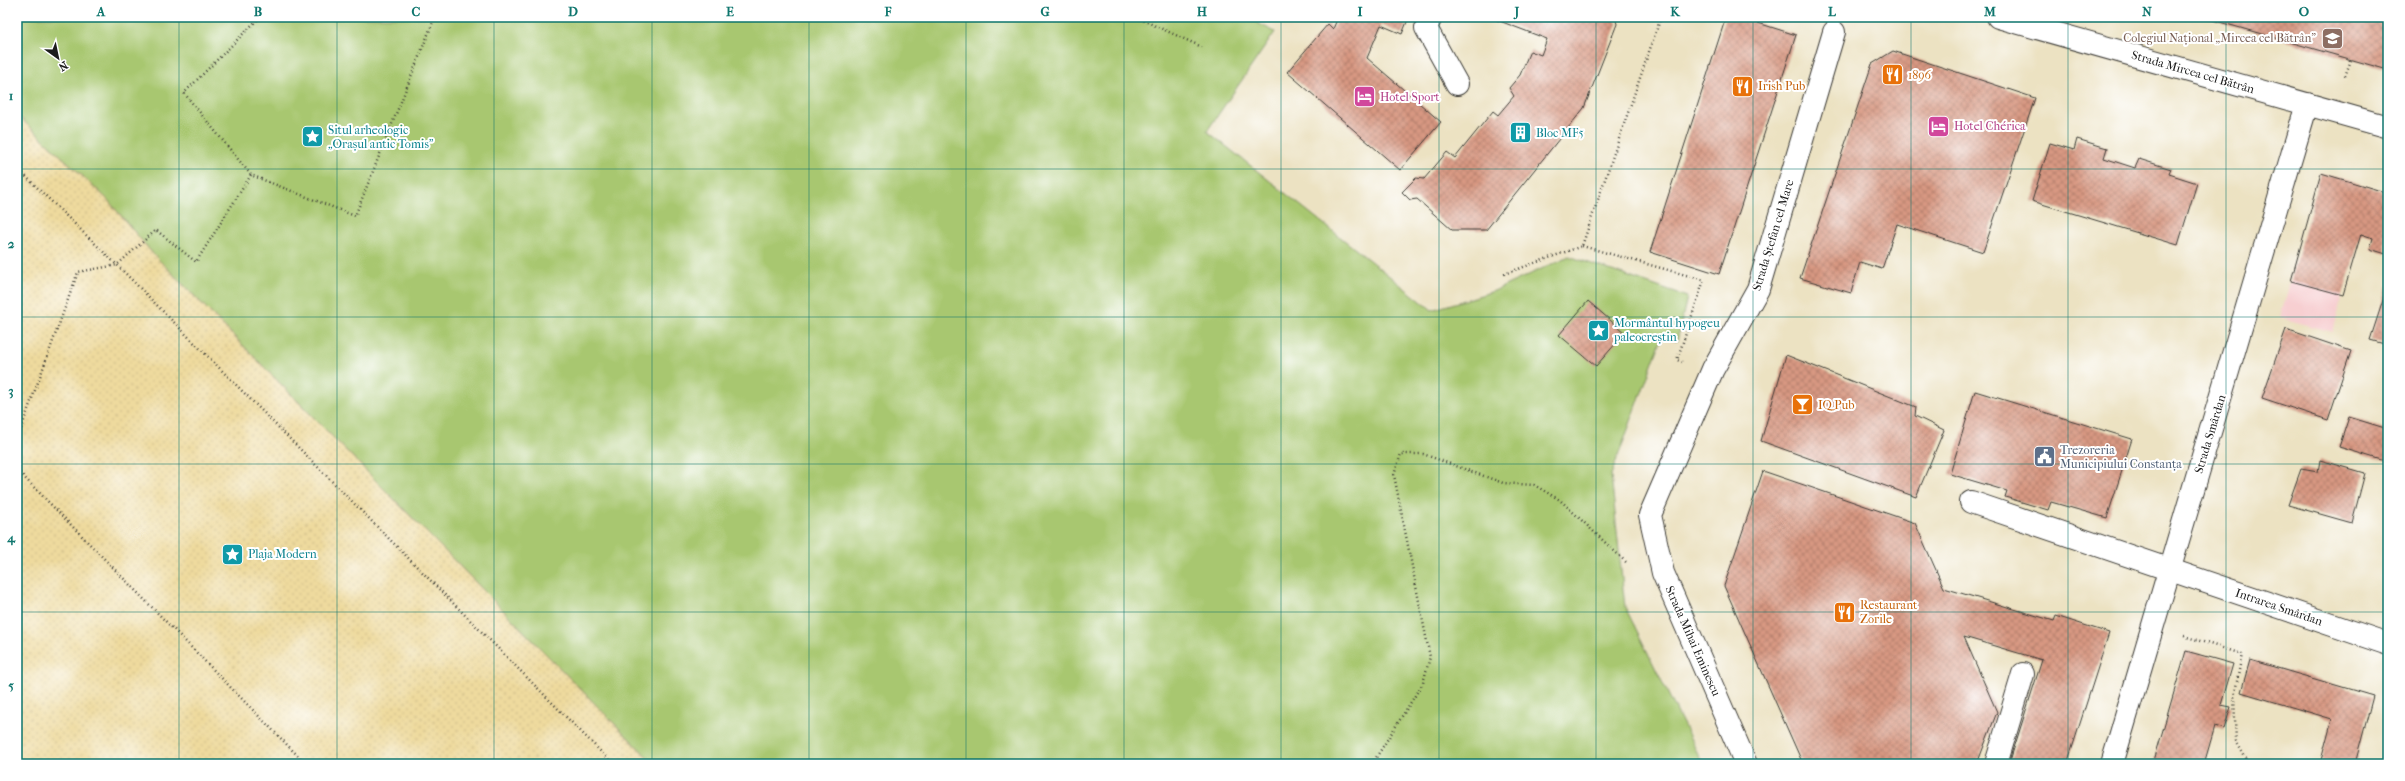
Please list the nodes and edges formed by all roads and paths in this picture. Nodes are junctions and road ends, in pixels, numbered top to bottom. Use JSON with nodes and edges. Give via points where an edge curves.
{"nodes":[{"id":1,"x":260,"y":17,"type":"edge"},
{"id":2,"x":434,"y":17,"type":"edge"},
{"id":3,"x":1136,"y":17,"type":"edge"},
{"id":4,"x":1431,"y":17,"type":"edge"},
{"id":5,"x":1661,"y":17,"type":"edge"},
{"id":6,"x":1998,"y":17,"type":"edge"},
{"id":7,"x":2029,"y":21,"type":"edge"},
{"id":8,"x":1834,"y":32,"type":"dead end"},
{"id":9,"x":1202,"y":47,"type":"dead end"},
{"id":10,"x":2351,"y":60,"type":"dead end"},
{"id":11,"x":2345,"y":76,"type":"dead end"},
{"id":12,"x":1457,"y":84,"type":"dead end"},
{"id":13,"x":2307,"y":104,"type":"junction"},
{"id":14,"x":2388,"y":127,"type":"edge"},
{"id":15,"x":17,"y":168,"type":"edge"},
{"id":16,"x":251,"y":175,"type":"junction"},
{"id":17,"x":1582,"y":246,"type":"junction"},
{"id":18,"x":117,"y":265,"type":"junction"},
{"id":19,"x":1504,"y":274,"type":"dead end"},
{"id":20,"x":1685,"y":337,"type":"dead end"},
{"id":21,"x":17,"y":440,"type":"edge"},
{"id":22,"x":17,"y":470,"type":"edge"},
{"id":23,"x":1971,"y":502,"type":"dead end"},
{"id":24,"x":1650,"y":515,"type":"joint"},
{"id":25,"x":1628,"y":563,"type":"dead end"},
{"id":26,"x":2170,"y":569,"type":"junction"},
{"id":27,"x":2153,"y":627,"type":"junction"},
{"id":28,"x":2388,"y":644,"type":"edge"},
{"id":29,"x":2023,"y":674,"type":"dead end"},
{"id":30,"x":306,"y":764,"type":"edge"},
{"id":31,"x":612,"y":764,"type":"edge"},
{"id":32,"x":1372,"y":764,"type":"edge"},
{"id":33,"x":1746,"y":764,"type":"edge"},
{"id":34,"x":1996,"y":764,"type":"edge"},
{"id":35,"x":2112,"y":764,"type":"edge"},
{"id":36,"x":2249,"y":764,"type":"edge"}],
"edges":[{"from":1,"to":16,"type":"path","via":[[184,93]]},
{"from":2,"to":16,"type":"path","via":[[355,216]]},
{"from":3,"to":9,"type":"path"},
{"from":4,"to":12,"type":"street","via":[[1426,28]]},
{"from":5,"to":17,"type":"path"},
{"from":6,"to":7,"type":"street","name":"Strada Mircea cel Bătrân"},
{"from":7,"to":13,"type":"street","name":"Strada Mircea cel Bătrân"},
{"from":8,"to":24,"type":"street","name":"Strada Ștefan cel Mare","via":[[1758,289],[1713,369]]},
{"from":10,"to":11,"type":"path"},
{"from":13,"to":14,"type":"street","name":"Strada Mircea cel Bătrân"},
{"from":13,"to":26,"type":"street","name":"Strada Smârdan"},
{"from":15,"to":18,"type":"path"},
{"from":16,"to":18,"type":"path","via":[[196,262],[156,230]]},
{"from":17,"to":19,"type":"path"},
{"from":17,"to":20,"type":"path","via":[[1704,280]]},
{"from":18,"to":21,"type":"path","via":[[78,272]]},
{"from":18,"to":31,"type":"path"},
{"from":22,"to":30,"type":"path"},
{"from":23,"to":26,"type":"street","name":"Intrarea Smârdan"},
{"from":24,"to":33,"type":"street","name":"Strada Mihai Eminescu","via":[[1663,573]]},
{"from":25,"to":32,"type":"path","via":[[1560,500],[1534,486],[1503,483],[1423,454],[1401,454],[1394,475],[1430,657],[1423,683]]},
{"from":26,"to":27,"type":"street","name":"Strada Smârdan"},
{"from":26,"to":28,"type":"street","name":"Intrarea Smârdan"},
{"from":27,"to":35,"type":"street","name":"Strada Smârdan"},
{"from":27,"to":36,"type":"path","via":[[2242,654],[2234,698],[2236,741]]},
{"from":29,"to":34,"type":"street"}]}
